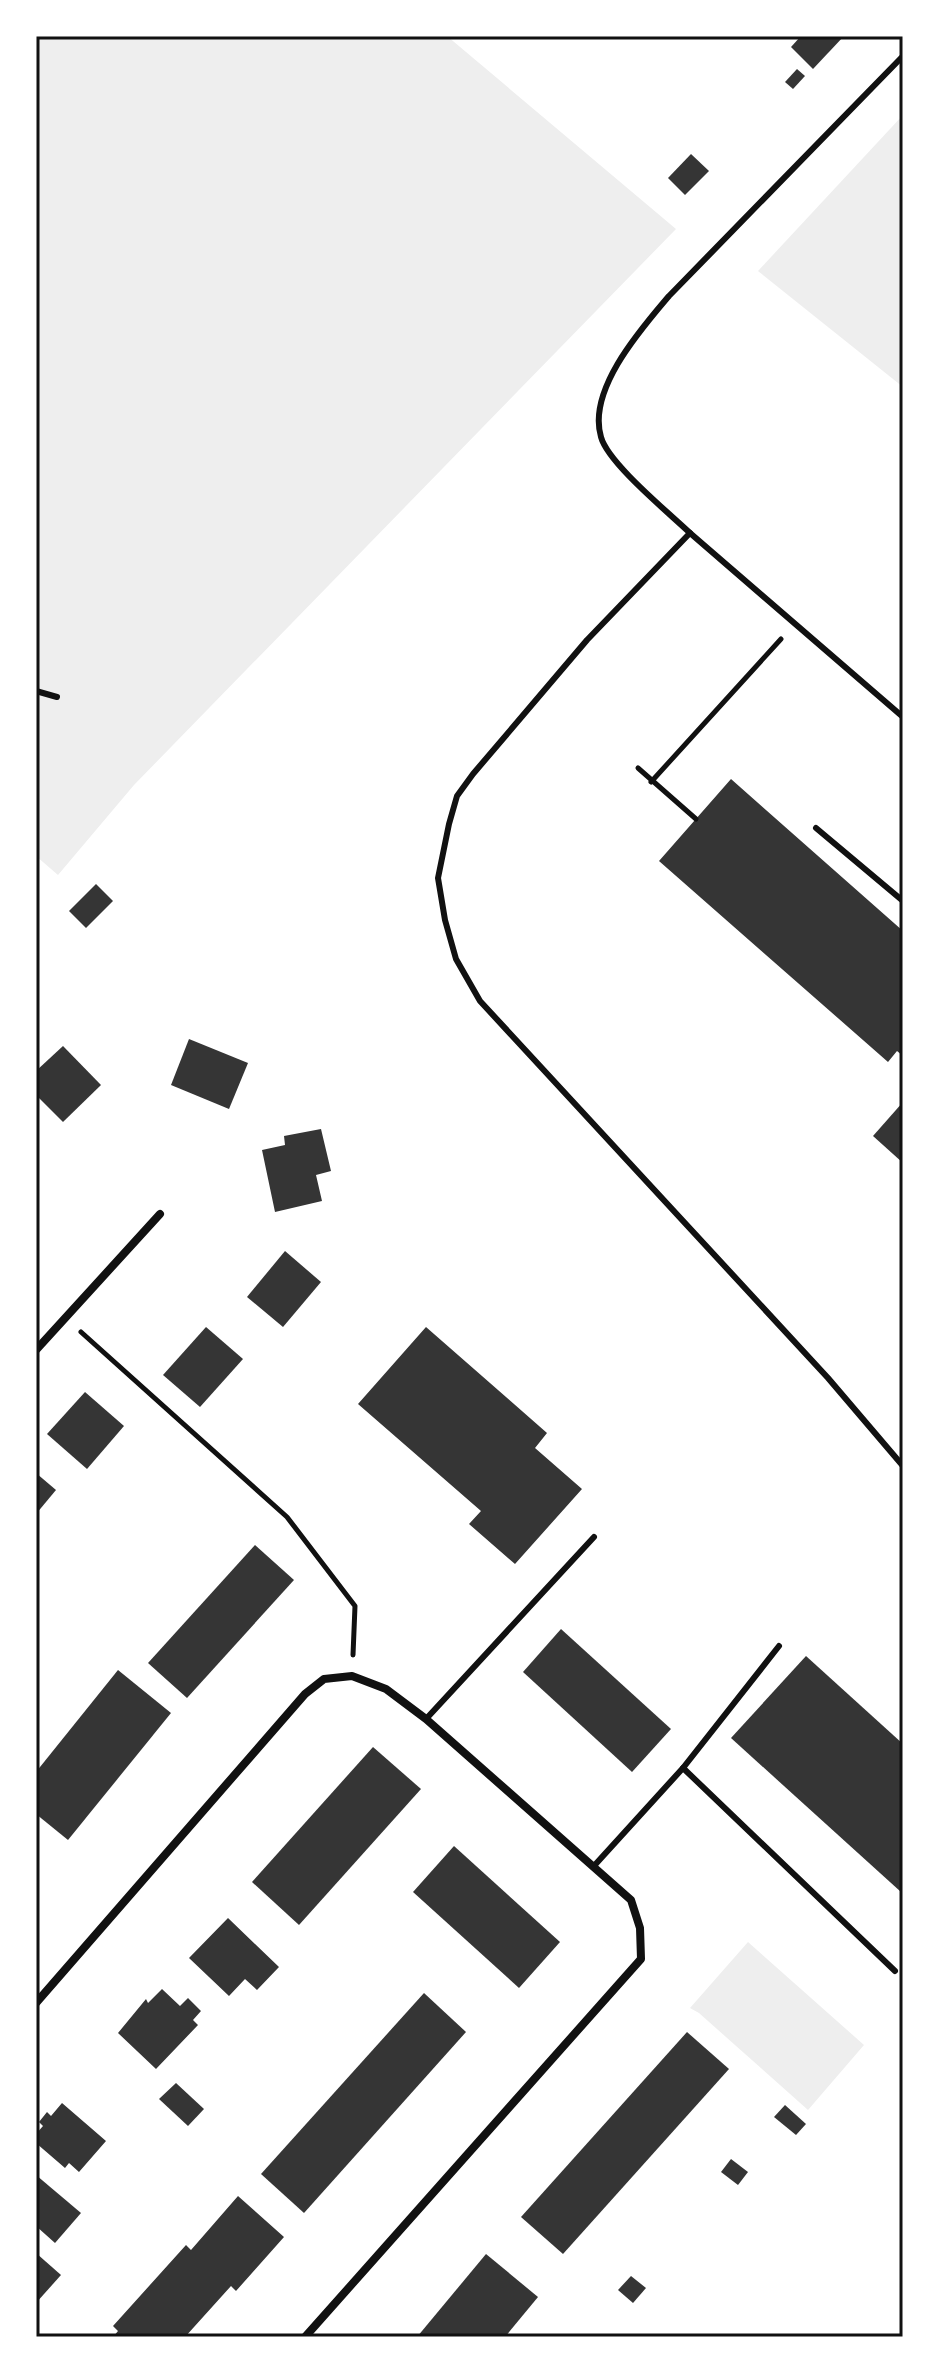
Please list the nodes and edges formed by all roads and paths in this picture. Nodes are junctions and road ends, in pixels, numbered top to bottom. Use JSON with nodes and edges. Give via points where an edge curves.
{"nodes":[{"id":1,"x":903,"y":56,"type":"edge"},
{"id":2,"x":690,"y":533,"type":"junction"},
{"id":3,"x":795,"y":623,"type":"junction"},
{"id":4,"x":36,"y":691,"type":"edge"},
{"id":5,"x":57,"y":697,"type":"dead end"},
{"id":6,"x":903,"y":717,"type":"edge"},
{"id":7,"x":638,"y":768,"type":"dead end"},
{"id":8,"x":651,"y":782,"type":"junction"},
{"id":9,"x":696,"y":819,"type":"dead end"},
{"id":10,"x":816,"y":828,"type":"dead end"},
{"id":11,"x":903,"y":901,"type":"edge"},
{"id":12,"x":160,"y":1214,"type":"dead end"},
{"id":13,"x":65,"y":1318,"type":"junction"},
{"id":14,"x":36,"y":1350,"type":"edge"},
{"id":15,"x":903,"y":1466,"type":"edge"},
{"id":16,"x":594,"y":1537,"type":"dead end"},
{"id":17,"x":779,"y":1646,"type":"dead end"},
{"id":18,"x":352,"y":1676,"type":"junction"},
{"id":19,"x":426,"y":1719,"type":"junction"},
{"id":20,"x":683,"y":1768,"type":"junction"},
{"id":21,"x":593,"y":1867,"type":"junction"},
{"id":22,"x":895,"y":1971,"type":"dead end"},
{"id":23,"x":36,"y":2003,"type":"edge"},
{"id":24,"x":305,"y":2337,"type":"edge"}],
"edges":[{"from":1,"to":2,"type":"lane","via":[[669,296],[612,372],[599,419],[601,438],[611,457]]},
{"from":2,"to":3,"type":"lane"},
{"from":2,"to":15,"type":"lane","via":[[587,640],[457,796],[438,878],[445,920],[456,959],[480,1001]]},
{"from":3,"to":6,"type":"lane"},
{"from":3,"to":8,"type":"path"},
{"from":4,"to":5,"type":"lane"},
{"from":7,"to":8,"type":"path"},
{"from":8,"to":9,"type":"path"},
{"from":10,"to":11,"type":"lane"},
{"from":12,"to":13,"type":"street"},
{"from":13,"to":14,"type":"street"},
{"from":13,"to":18,"type":"path","via":[[287,1517],[355,1606]]},
{"from":16,"to":19,"type":"lane"},
{"from":17,"to":20,"type":"lane"},
{"from":18,"to":19,"type":"street","via":[[386,1689]]},
{"from":18,"to":23,"type":"street","via":[[324,1679],[305,1694]]},
{"from":19,"to":21,"type":"street"},
{"from":20,"to":21,"type":"lane"},
{"from":20,"to":22,"type":"lane"},
{"from":21,"to":24,"type":"street","via":[[631,1900],[640,1928],[641,1959]]}]}
